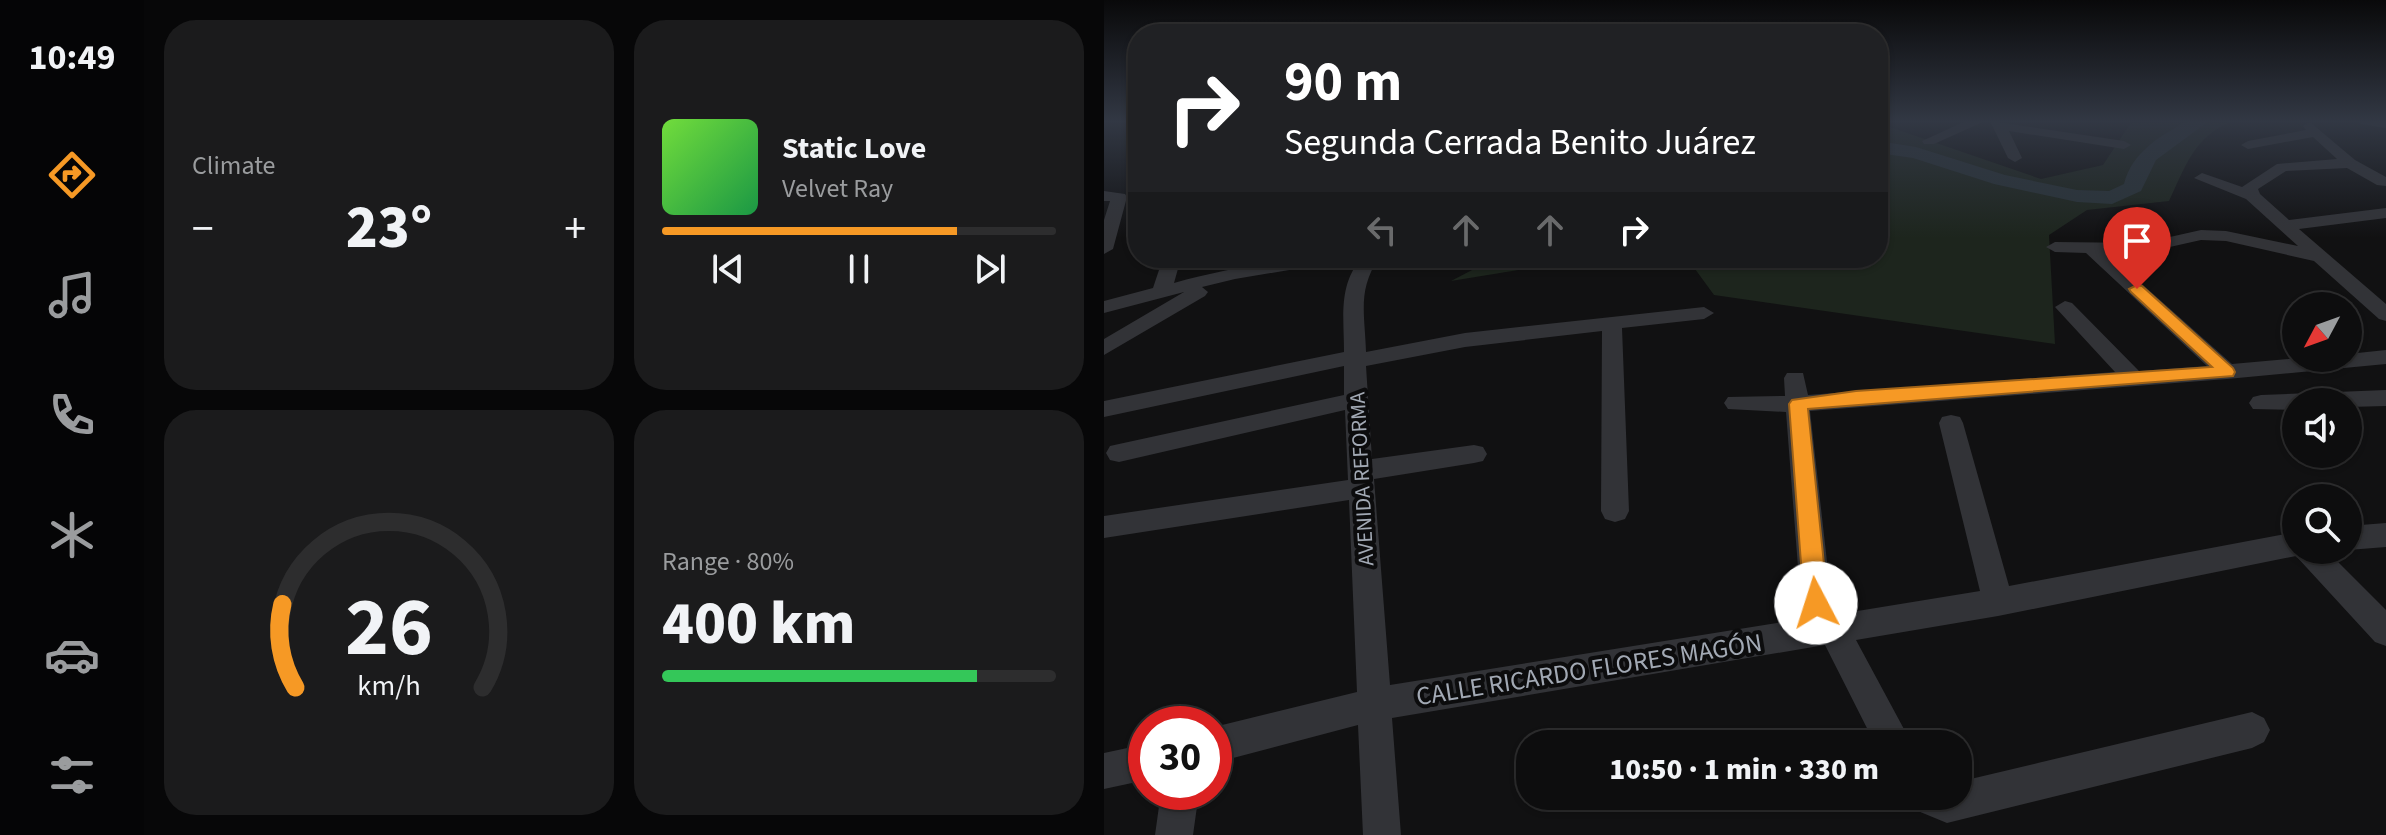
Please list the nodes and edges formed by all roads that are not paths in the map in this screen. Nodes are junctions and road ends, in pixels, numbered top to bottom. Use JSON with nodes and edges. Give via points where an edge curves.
{"nodes":[{"id":1,"x":2347,"y":160,"type":"edge"},
{"id":2,"x":2350,"y":163,"type":"junction"},
{"id":3,"x":2202,"y":178,"type":"dead end"},
{"id":4,"x":2383,"y":182,"type":"dead end"},
{"id":5,"x":1104,"y":196,"type":"edge"},
{"id":6,"x":2252,"y":196,"type":"junction"},
{"id":7,"x":1128,"y":212,"type":"edge"},
{"id":8,"x":2386,"y":213,"type":"edge"},
{"id":9,"x":1114,"y":214,"type":"junction"},
{"id":10,"x":2286,"y":225,"type":"junction"},
{"id":11,"x":2055,"y":247,"type":"dead end"},
{"id":12,"x":2091,"y":248,"type":"junction"},
{"id":13,"x":1104,"y":249,"type":"edge"},
{"id":14,"x":2322,"y":257,"type":"junction"},
{"id":15,"x":1169,"y":268,"type":"edge"},
{"id":16,"x":1266,"y":268,"type":"edge"},
{"id":17,"x":1364,"y":268,"type":"edge"},
{"id":18,"x":1234,"y":273,"type":"junction"},
{"id":19,"x":1162,"y":292,"type":"junction"},
{"id":20,"x":1104,"y":307,"type":"edge"},
{"id":21,"x":2065,"y":307,"type":"dead end"},
{"id":22,"x":1704,"y":313,"type":"dead end"},
{"id":23,"x":2386,"y":315,"type":"edge"},
{"id":24,"x":1612,"y":325,"type":"junction"},
{"id":25,"x":1104,"y":348,"type":"edge"},
{"id":26,"x":2386,"y":357,"type":"edge"},
{"id":27,"x":1356,"y":359,"type":"junction"},
{"id":28,"x":2227,"y":372,"type":"junction"},
{"id":29,"x":2132,"y":377,"type":"junction"},
{"id":30,"x":1797,"y":391,"type":"junction"},
{"id":31,"x":2386,"y":398,"type":"edge"},
{"id":32,"x":1356,"y":400,"type":"junction"},
{"id":33,"x":1736,"y":403,"type":"dead end"},
{"id":34,"x":2261,"y":403,"type":"dead end"},
{"id":35,"x":1104,"y":409,"type":"edge"},
{"id":36,"x":1951,"y":423,"type":"dead end"},
{"id":37,"x":1119,"y":453,"type":"dead end"},
{"id":38,"x":1474,"y":454,"type":"dead end"},
{"id":39,"x":1360,"y":479,"type":"junction"},
{"id":40,"x":1615,"y":511,"type":"dead end"},
{"id":41,"x":1104,"y":527,"type":"edge"},
{"id":42,"x":2386,"y":535,"type":"edge"},
{"id":43,"x":2362,"y":537,"type":"edge"},
{"id":44,"x":2282,"y":547,"type":"edge"},
{"id":45,"x":2321,"y":564,"type":"edge"},
{"id":46,"x":1998,"y":602,"type":"junction"},
{"id":47,"x":1826,"y":630,"type":"junction"},
{"id":48,"x":2386,"y":632,"type":"edge"},
{"id":49,"x":1375,"y":704,"type":"junction"},
{"id":50,"x":1886,"y":730,"type":"edge"},
{"id":51,"x":2252,"y":730,"type":"dead end"},
{"id":52,"x":1232,"y":740,"type":"edge"},
{"id":53,"x":1128,"y":766,"type":"edge"},
{"id":54,"x":1104,"y":771,"type":"edge"},
{"id":55,"x":1972,"y":798,"type":"edge"},
{"id":56,"x":1177,"y":810,"type":"edge"},
{"id":57,"x":1174,"y":835,"type":"edge"},
{"id":58,"x":1382,"y":835,"type":"edge"}],
"edges":[{"from":1,"to":2,"type":"street"},
{"from":2,"to":4,"type":"street"},
{"from":2,"to":6,"type":"street","via":[[2282,167],[2250,187]]},
{"from":3,"to":6,"type":"street"},
{"from":5,"to":9,"type":"street","via":[[1119,197]]},
{"from":6,"to":10,"type":"street"},
{"from":7,"to":9,"type":"street"},
{"from":8,"to":10,"type":"street"},
{"from":9,"to":13,"type":"street"},
{"from":10,"to":14,"type":"street"},
{"from":11,"to":12,"type":"street"},
{"from":12,"to":14,"type":"street","via":[[2143,248],[2189,237],[2226,236]]},
{"from":12,"to":28,"type":"street"},
{"from":14,"to":23,"type":"street"},
{"from":15,"to":19,"type":"street"},
{"from":16,"to":18,"type":"street"},
{"from":17,"to":27,"type":"street","name":"AVENIDA REFORMA","via":[[1354,290]]},
{"from":18,"to":19,"type":"street"},
{"from":18,"to":25,"type":"street"},
{"from":19,"to":20,"type":"street"},
{"from":21,"to":29,"type":"street"},
{"from":22,"to":24,"type":"street"},
{"from":24,"to":27,"type":"street","via":[[1465,340]]},
{"from":24,"to":40,"type":"street"},
{"from":26,"to":28,"type":"street"},
{"from":27,"to":32,"type":"street","name":"AVENIDA REFORMA"},
{"from":27,"to":35,"type":"street"},
{"from":28,"to":29,"type":"street"},
{"from":29,"to":30,"type":"street","via":[[1856,397]]},
{"from":30,"to":33,"type":"street"},
{"from":30,"to":47,"type":"street"},
{"from":31,"to":34,"type":"street"},
{"from":32,"to":37,"type":"street"},
{"from":32,"to":39,"type":"street","name":"AVENIDA REFORMA"},
{"from":36,"to":46,"type":"street"},
{"from":38,"to":39,"type":"street"},
{"from":39,"to":41,"type":"street"},
{"from":39,"to":49,"type":"street","name":"AVENIDA REFORMA"},
{"from":42,"to":43,"type":"street"},
{"from":44,"to":46,"type":"street","name":"CALLE RICARDO FLORES MAGÓN"},
{"from":45,"to":48,"type":"street"},
{"from":46,"to":47,"type":"street","name":"CALLE RICARDO FLORES MAGÓN"},
{"from":47,"to":49,"type":"street","name":"CALLE RICARDO FLORES MAGÓN"},
{"from":47,"to":50,"type":"street"},
{"from":49,"to":52,"type":"street","name":"CALLE RICARDO FLORES MAGÓN"},
{"from":49,"to":58,"type":"street","name":"AVENIDA REFORMA"},
{"from":51,"to":55,"type":"street"},
{"from":53,"to":54,"type":"street"},
{"from":56,"to":57,"type":"street"}]}
